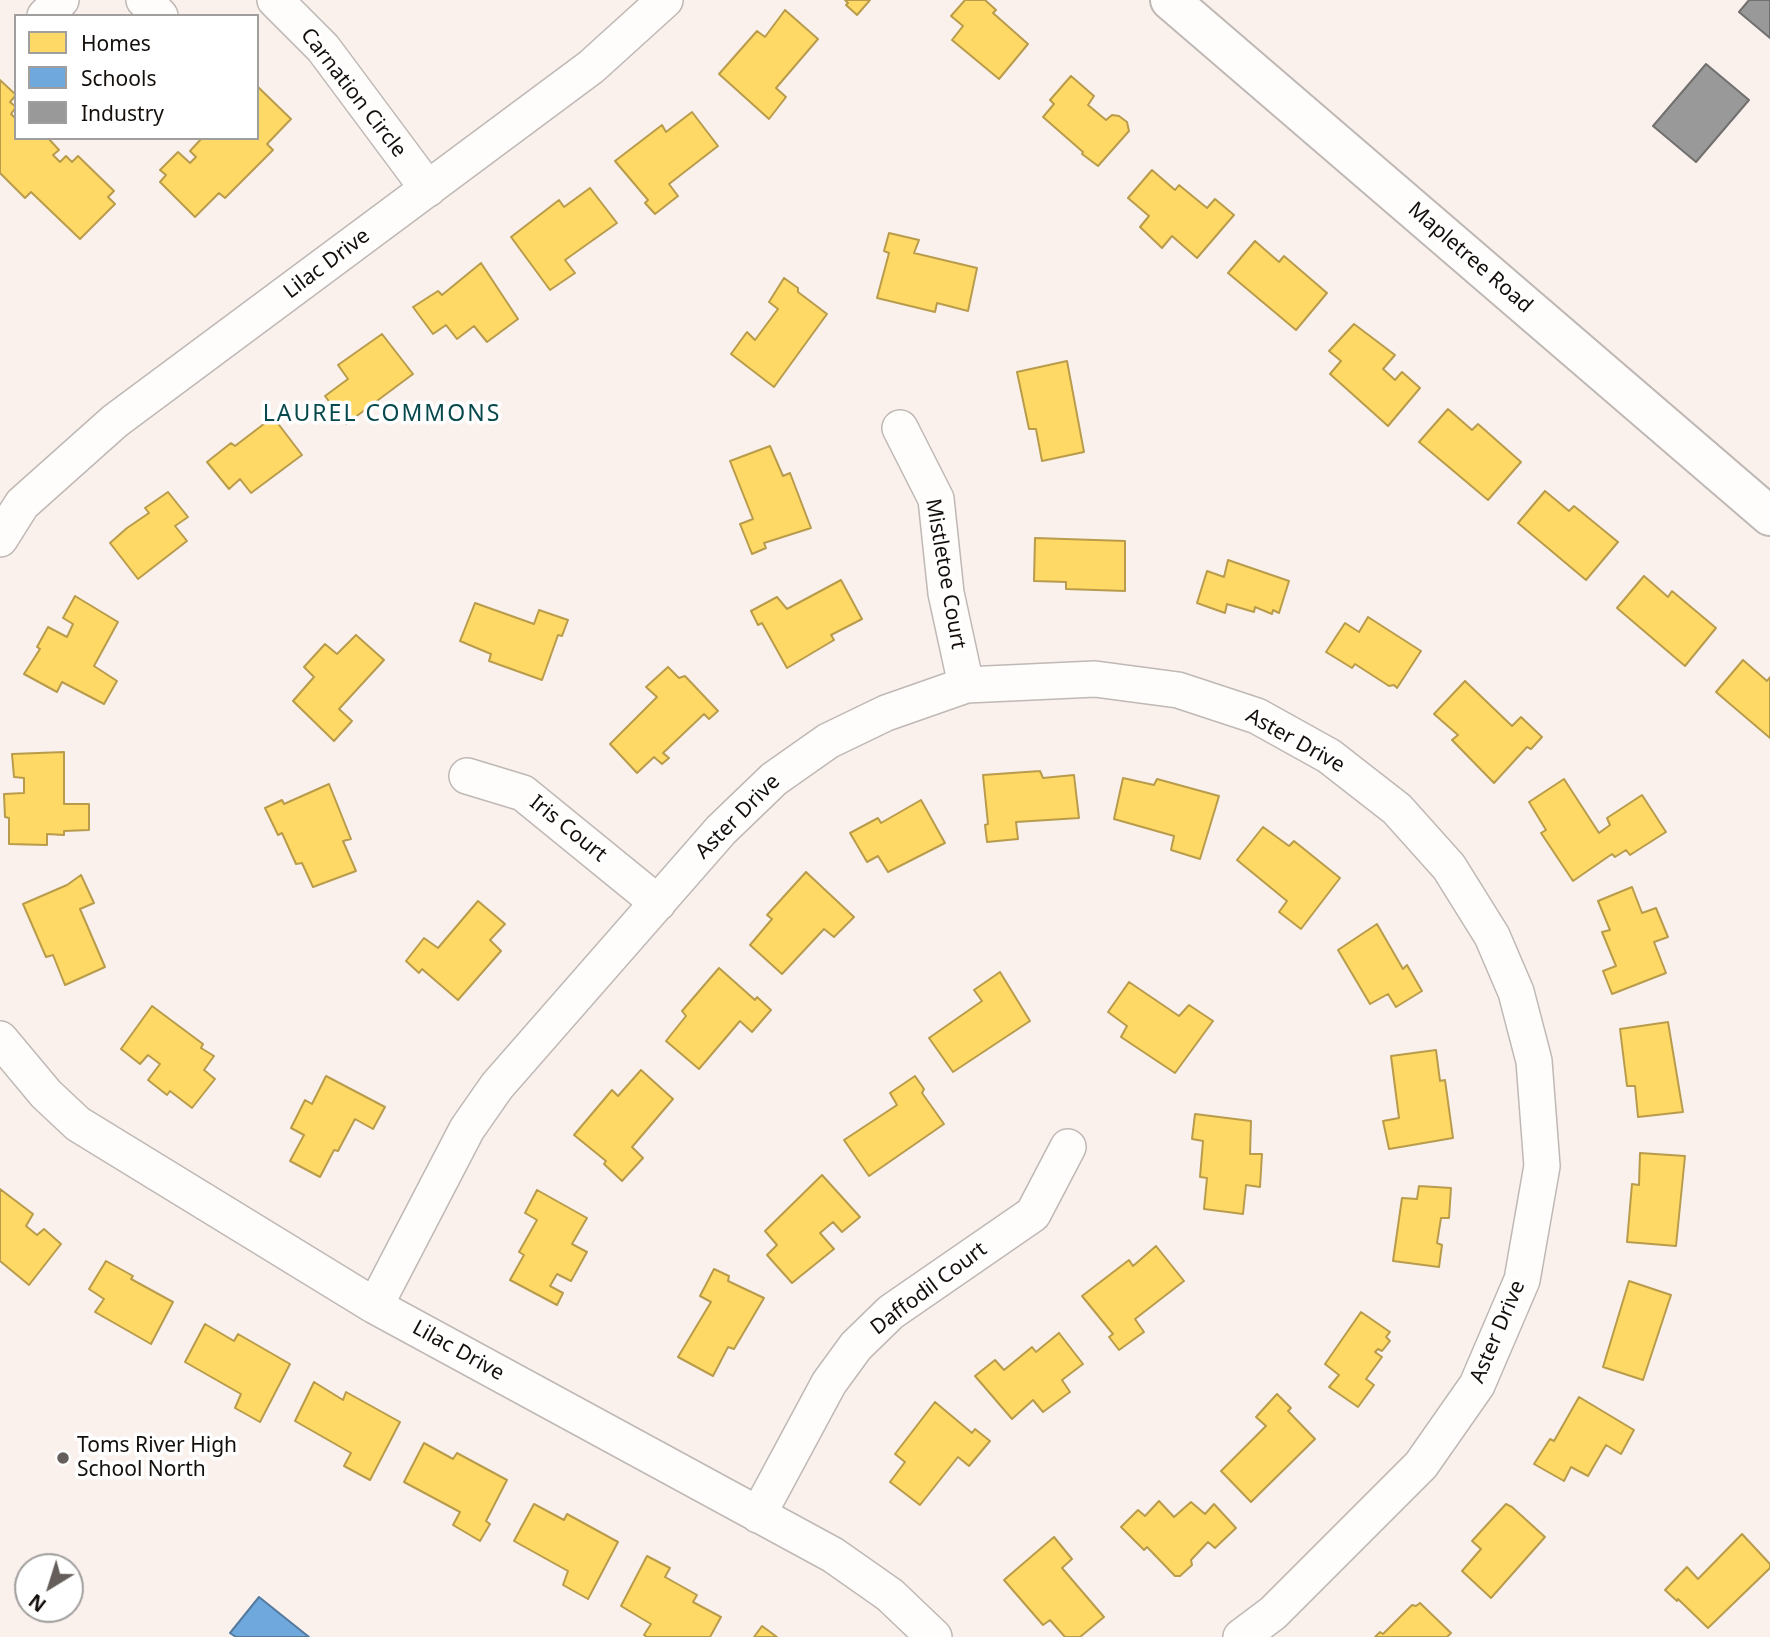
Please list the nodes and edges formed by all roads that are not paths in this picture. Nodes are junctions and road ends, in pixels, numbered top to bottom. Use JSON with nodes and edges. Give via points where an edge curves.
{"nodes":[{"id":1,"x":61,"y":0,"type":"edge"},
{"id":2,"x":145,"y":0,"type":"edge"},
{"id":3,"x":275,"y":0,"type":"edge"},
{"id":4,"x":665,"y":0,"type":"edge"},
{"id":5,"x":1170,"y":0,"type":"edge"},
{"id":6,"x":47,"y":14,"type":"edge"},
{"id":7,"x":158,"y":14,"type":"edge"},
{"id":8,"x":428,"y":189,"type":"junction"},
{"id":9,"x":900,"y":428,"type":"dead end"},
{"id":10,"x":1770,"y":516,"type":"edge"},
{"id":11,"x":0,"y":539,"type":"edge"},
{"id":12,"x":965,"y":685,"type":"junction"},
{"id":13,"x":467,"y":776,"type":"dead end"},
{"id":14,"x":658,"y":903,"type":"junction"},
{"id":15,"x":0,"y":1039,"type":"edge"},
{"id":16,"x":1068,"y":1147,"type":"dead end"},
{"id":17,"x":374,"y":1306,"type":"junction"},
{"id":18,"x":758,"y":1515,"type":"junction"},
{"id":19,"x":934,"y":1637,"type":"edge"},
{"id":20,"x":1241,"y":1637,"type":"edge"}],
"edges":[{"from":1,"to":6,"type":"street"},
{"from":2,"to":7,"type":"street"},
{"from":3,"to":8,"type":"street","name":"Carnation Circle","via":[[323,48]]},
{"from":4,"to":8,"type":"street","name":"Lilac Drive","via":[[591,67]]},
{"from":5,"to":10,"type":"street","name":"Mapletree Road"},
{"from":8,"to":11,"type":"street","name":"Lilac Drive","via":[[115,421],[22,504]]},
{"from":9,"to":12,"type":"street","name":"Mistletoe Court","via":[[936,499],[946,593]]},
{"from":12,"to":14,"type":"street","name":"Aster Drive","via":[[886,713],[828,741],[795,764],[721,830]]},
{"from":12,"to":20,"type":"street","name":"Aster Drive","via":[[1095,679],[1123,682],[1178,690],[1269,722],[1329,756],[1397,808],[1449,867],[1492,936],[1516,992],[1534,1061],[1542,1166],[1522,1280],[1477,1385],[1421,1465],[1273,1613]]},
{"from":13,"to":14,"type":"street","name":"Iris Court","via":[[523,793]]},
{"from":14,"to":17,"type":"street","name":"Aster Drive","via":[[497,1086],[467,1129]]},
{"from":15,"to":17,"type":"street","name":"Lilac Drive","via":[[78,1124]]},
{"from":16,"to":18,"type":"street","name":"Daffodil Court","via":[[1033,1214],[891,1312],[856,1346],[829,1384]]},
{"from":17,"to":18,"type":"street","name":"Lilac Drive"},
{"from":18,"to":19,"type":"street","name":"Lilac Drive","via":[[833,1555],[890,1595]]}]}
